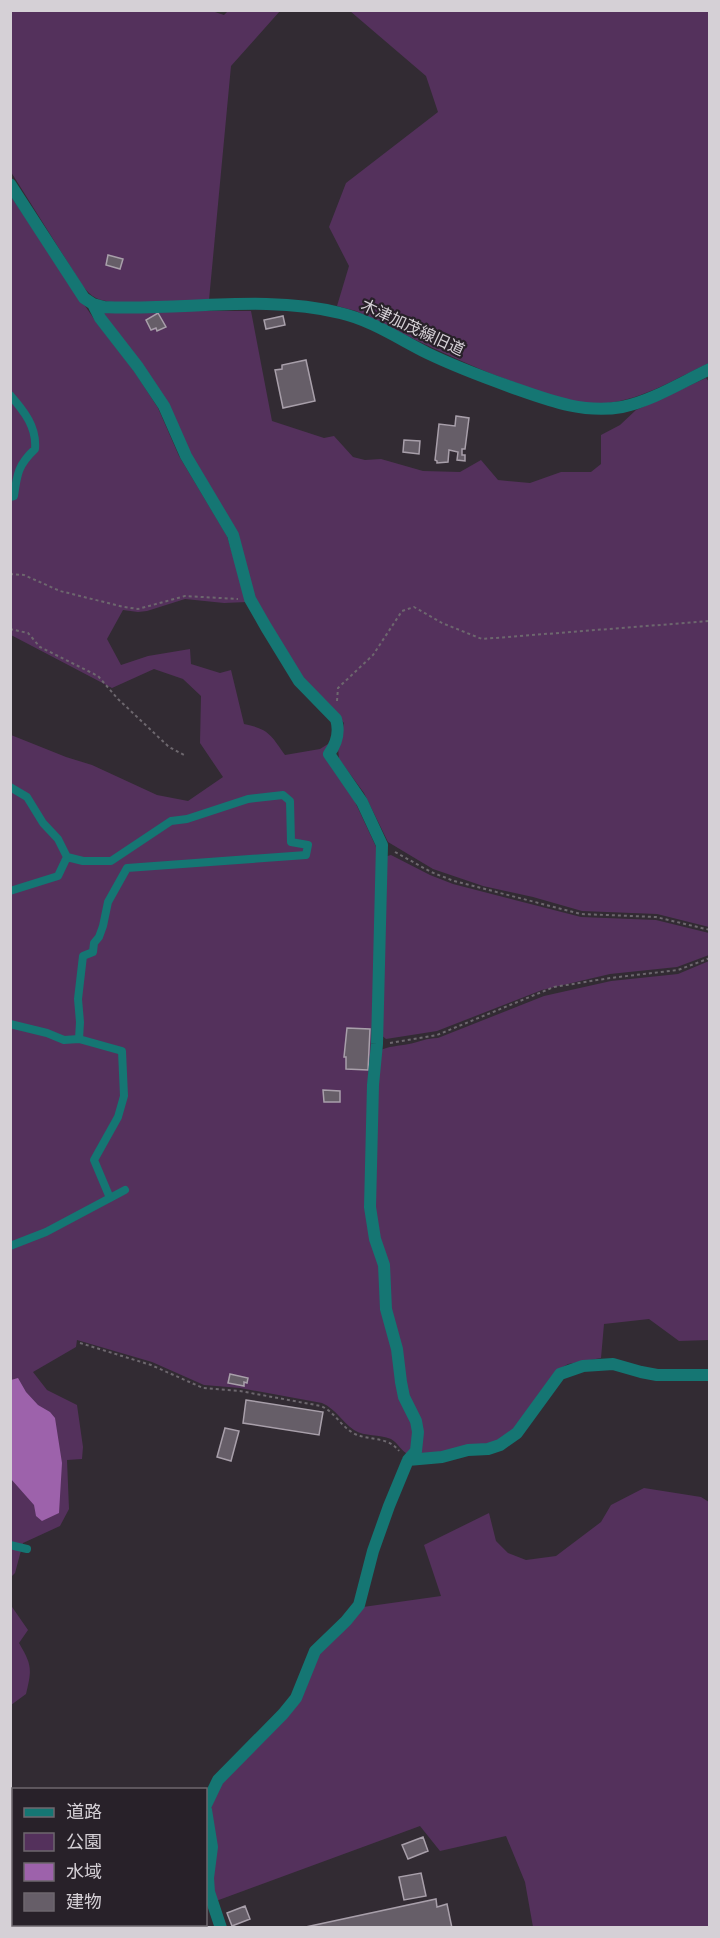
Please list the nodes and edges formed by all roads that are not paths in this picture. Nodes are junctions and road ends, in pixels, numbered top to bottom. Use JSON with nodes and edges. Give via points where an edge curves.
{"nodes":[{"id":1,"x":10,"y":184,"type":"edge"},
{"id":2,"x":93,"y":303,"type":"junction"},
{"id":3,"x":710,"y":369,"type":"edge"},
{"id":4,"x":10,"y":395,"type":"edge"},
{"id":5,"x":10,"y":497,"type":"edge"},
{"id":6,"x":10,"y":787,"type":"edge"},
{"id":7,"x":67,"y":857,"type":"junction"},
{"id":8,"x":10,"y":891,"type":"edge"},
{"id":9,"x":10,"y":1024,"type":"edge"},
{"id":10,"x":79,"y":1039,"type":"junction"},
{"id":11,"x":125,"y":1190,"type":"dead end"},
{"id":12,"x":110,"y":1198,"type":"junction"},
{"id":13,"x":10,"y":1246,"type":"edge"},
{"id":14,"x":710,"y":1375,"type":"edge"},
{"id":15,"x":408,"y":1460,"type":"junction"},
{"id":16,"x":10,"y":1545,"type":"edge"},
{"id":17,"x":27,"y":1549,"type":"dead end"},
{"id":18,"x":207,"y":1803,"type":"edge"},
{"id":19,"x":207,"y":1816,"type":"edge"},
{"id":20,"x":221,"y":1928,"type":"edge"}],
"edges":[{"from":1,"to":2,"type":"street","via":[[84,298]]},
{"from":2,"to":3,"type":"street","name":"木津加茂線旧道","via":[[123,308],[289,304],[340,313],[443,361],[559,404],[580,408],[607,409],[642,401]]},
{"from":2,"to":15,"type":"street","via":[[164,406],[186,456],[233,535],[250,599],[298,681],[336,719],[338,736],[329,754],[362,802],[382,845],[370,1206],[384,1265],[386,1309],[404,1397],[418,1432],[416,1451]]},
{"from":4,"to":5,"type":"lane","via":[[28,415],[36,440],[35,449],[17,472],[14,496]]},
{"from":6,"to":7,"type":"lane","via":[[27,797]]},
{"from":7,"to":8,"type":"lane","via":[[58,876]]},
{"from":7,"to":10,"type":"lane","via":[[111,861],[171,821],[248,799],[283,795],[290,801],[291,842],[308,845],[306,855],[127,868],[108,902],[104,926],[93,952],[83,956]]},
{"from":9,"to":10,"type":"lane","via":[[64,1040]]},
{"from":10,"to":12,"type":"lane","via":[[122,1051],[124,1096],[118,1117],[93,1160]]},
{"from":11,"to":12,"type":"lane"},
{"from":12,"to":13,"type":"lane"},
{"from":14,"to":15,"type":"street","via":[[657,1374],[613,1364],[583,1366],[560,1374],[517,1433],[500,1445]]},
{"from":15,"to":18,"type":"street","via":[[373,1551],[359,1605],[315,1652],[297,1698],[218,1780]]},
{"from":16,"to":17,"type":"lane"},
{"from":19,"to":20,"type":"street","via":[[212,1847],[209,1892]]}]}
